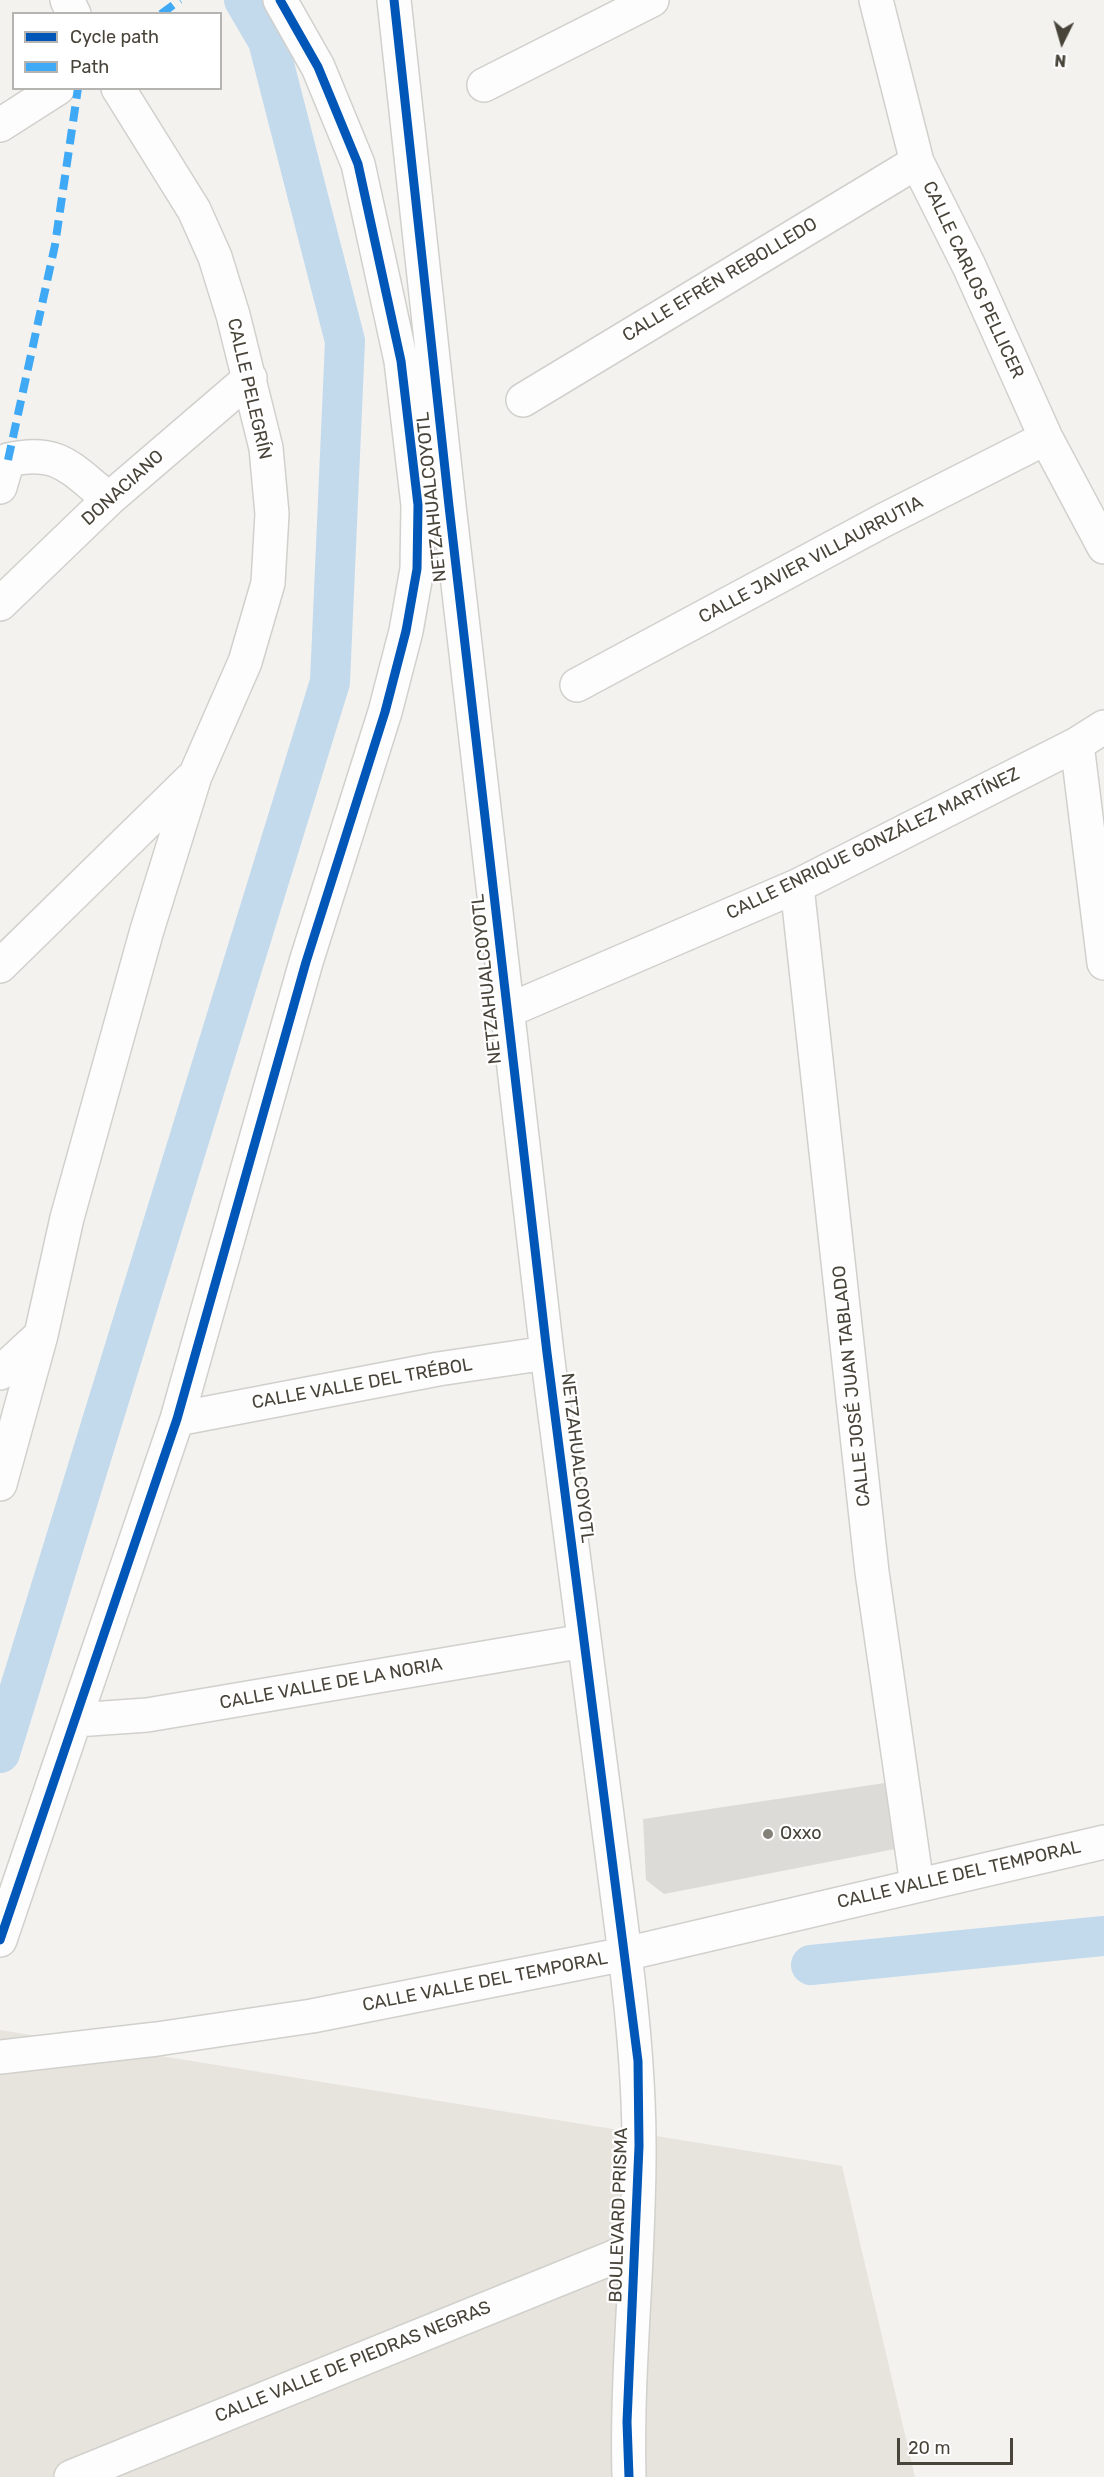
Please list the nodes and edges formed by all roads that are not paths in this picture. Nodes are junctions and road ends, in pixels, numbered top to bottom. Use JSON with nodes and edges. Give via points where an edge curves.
{"nodes":[{"id":1,"x":280,"y":0,"type":"edge"},
{"id":2,"x":394,"y":0,"type":"edge"},
{"id":3,"x":652,"y":0,"type":"edge"},
{"id":4,"x":876,"y":0,"type":"edge"},
{"id":5,"x":484,"y":85,"type":"dead end"},
{"id":6,"x":55,"y":90,"type":"edge"},
{"id":7,"x":119,"y":90,"type":"edge"},
{"id":8,"x":0,"y":125,"type":"edge"},
{"id":9,"x":917,"y":162,"type":"junction"},
{"id":10,"x":250,"y":378,"type":"junction"},
{"id":11,"x":523,"y":400,"type":"dead end"},
{"id":12,"x":1046,"y":438,"type":"junction"},
{"id":13,"x":3,"y":467,"type":"edge"},
{"id":14,"x":108,"y":499,"type":"junction"},
{"id":15,"x":1104,"y":547,"type":"edge"},
{"id":16,"x":0,"y":604,"type":"edge"},
{"id":17,"x":577,"y":685,"type":"dead end"},
{"id":18,"x":1104,"y":727,"type":"edge"},
{"id":19,"x":1077,"y":744,"type":"junction"},
{"id":20,"x":195,"y":776,"type":"junction"},
{"id":21,"x":797,"y":885,"type":"junction"},
{"id":22,"x":1104,"y":963,"type":"edge"},
{"id":23,"x":0,"y":966,"type":"edge"},
{"id":24,"x":507,"y":1011,"type":"junction"},
{"id":25,"x":41,"y":1335,"type":"junction"},
{"id":26,"x":547,"y":1353,"type":"junction"},
{"id":27,"x":0,"y":1373,"type":"edge"},
{"id":28,"x":177,"y":1419,"type":"junction"},
{"id":29,"x":0,"y":1484,"type":"edge"},
{"id":30,"x":584,"y":1641,"type":"junction"},
{"id":31,"x":76,"y":1720,"type":"junction"},
{"id":32,"x":1104,"y":1842,"type":"edge"},
{"id":33,"x":917,"y":1885,"type":"junction"},
{"id":34,"x":0,"y":1940,"type":"edge"},
{"id":35,"x":625,"y":1954,"type":"junction"},
{"id":36,"x":0,"y":2057,"type":"edge"},
{"id":37,"x":636,"y":2248,"type":"junction"},
{"id":38,"x":71,"y":2477,"type":"edge"},
{"id":39,"x":629,"y":2477,"type":"edge"}],
"edges":[{"from":1,"to":28,"type":"street","via":[[318,67],[358,164],[401,361],[418,505],[417,569],[385,712],[276,1062]]},
{"from":2,"to":24,"type":"street","name":"NETZAHUALCOYOTL"},
{"from":3,"to":5,"type":"street"},
{"from":4,"to":9,"type":"street","name":"CALLE CARLOS PELLICER"},
{"from":6,"to":8,"type":"street"},
{"from":7,"to":10,"type":"street","name":"CALLE PELEGRÍN","via":[[194,210],[215,257]]},
{"from":9,"to":11,"type":"street","name":"CALLE EFRÉN REBOLLEDO"},
{"from":9,"to":12,"type":"street","name":"CALLE CARLOS PELLICER","via":[[969,266]]},
{"from":10,"to":14,"type":"street","name":"DONACIANO"},
{"from":10,"to":20,"type":"street","name":"CALLE PELEGRÍN","via":[[266,448],[272,514],[268,583],[245,662]]},
{"from":12,"to":15,"type":"street","name":"CALLE CARLOS PELLICER"},
{"from":12,"to":17,"type":"street","name":"CALLE JAVIER VILLAURRUTIA"},
{"from":13,"to":14,"type":"street","via":[[41,455],[55,458]]},
{"from":14,"to":16,"type":"street","name":"DONACIANO"},
{"from":18,"to":19,"type":"street","name":"CALLE ENRIQUE GONZÁLEZ MARTÍNEZ"},
{"from":19,"to":21,"type":"street","name":"CALLE ENRIQUE GONZÁLEZ MARTÍNEZ"},
{"from":19,"to":22,"type":"street"},
{"from":20,"to":23,"type":"street"},
{"from":20,"to":25,"type":"street","name":"CALLE PELEGRÍN","via":[[147,930],[67,1218]]},
{"from":21,"to":24,"type":"street","name":"CALLE ENRIQUE GONZÁLEZ MARTÍNEZ"},
{"from":21,"to":33,"type":"street","name":"CALLE JOSÉ JUAN TABLADO","via":[[872,1572]]},
{"from":24,"to":26,"type":"street","name":"NETZAHUALCOYOTL"},
{"from":25,"to":27,"type":"street"},
{"from":25,"to":29,"type":"street","name":"CALLE PELEGRÍN"},
{"from":26,"to":28,"type":"street","name":"CALLE VALLE DEL TRÉBOL","via":[[438,1369]]},
{"from":26,"to":30,"type":"street","name":"NETZAHUALCOYOTL"},
{"from":28,"to":31,"type":"street"},
{"from":30,"to":31,"type":"street","name":"CALLE VALLE DE LA NORIA","via":[[186,1709]]},
{"from":30,"to":35,"type":"street","name":"NETZAHUALCOYOTL"},
{"from":31,"to":34,"type":"street"},
{"from":32,"to":33,"type":"street","name":"CALLE VALLE DEL TEMPORAL"},
{"from":33,"to":35,"type":"street","name":"CALLE VALLE DEL TEMPORAL"},
{"from":35,"to":36,"type":"street","name":"CALLE VALLE DEL TEMPORAL","via":[[312,2016]]},
{"from":35,"to":37,"type":"street","name":"BOULEVARD PRISMA","via":[[638,2061]]},
{"from":37,"to":38,"type":"street","name":"CALLE VALLE DE PIEDRAS NEGRAS"},
{"from":37,"to":39,"type":"street","name":"BOULEVARD PRISMA","via":[[627,2422]]}]}
